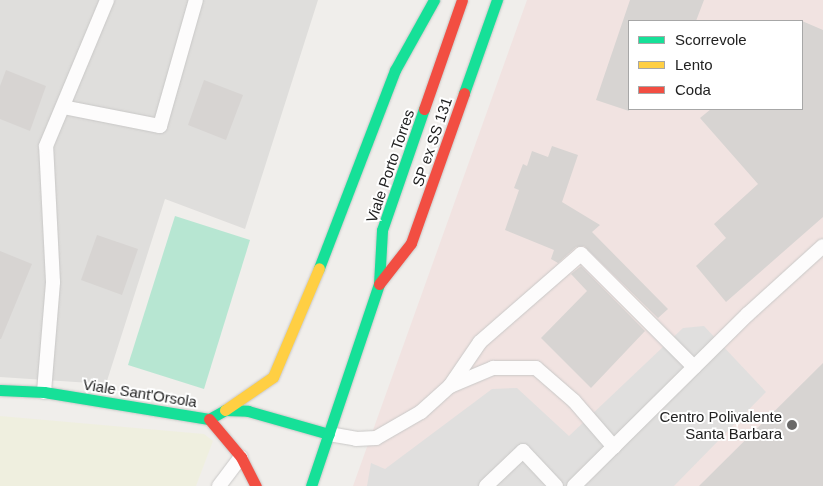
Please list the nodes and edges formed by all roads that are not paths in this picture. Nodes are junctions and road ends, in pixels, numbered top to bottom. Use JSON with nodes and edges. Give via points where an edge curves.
{"nodes":[{"id":1,"x":107,"y":0,"type":"edge"},
{"id":2,"x":196,"y":0,"type":"edge"},
{"id":3,"x":434,"y":0,"type":"edge"},
{"id":4,"x":462,"y":0,"type":"edge"},
{"id":5,"x":497,"y":0,"type":"edge"},
{"id":6,"x":62,"y":107,"type":"junction"},
{"id":7,"x":823,"y":246,"type":"edge"},
{"id":8,"x":379,"y":284,"type":"junction"},
{"id":9,"x":694,"y":367,"type":"junction"},
{"id":10,"x":450,"y":386,"type":"junction"},
{"id":11,"x":0,"y":390,"type":"edge"},
{"id":12,"x":44,"y":392,"type":"junction"},
{"id":13,"x":225,"y":410,"type":"junction"},
{"id":14,"x":209,"y":419,"type":"junction"},
{"id":15,"x":329,"y":434,"type":"junction"},
{"id":16,"x":614,"y":447,"type":"junction"},
{"id":17,"x":241,"y":457,"type":"junction"},
{"id":18,"x":219,"y":486,"type":"edge"},
{"id":19,"x":256,"y":486,"type":"edge"},
{"id":20,"x":311,"y":486,"type":"edge"},
{"id":21,"x":486,"y":486,"type":"edge"},
{"id":22,"x":556,"y":486,"type":"edge"},
{"id":23,"x":574,"y":486,"type":"edge"}],
"edges":[{"from":1,"to":6,"type":"lane"},
{"from":2,"to":6,"type":"lane","via":[[160,126]]},
{"from":3,"to":13,"type":"main road","name":"Viale Sant'Orsola","via":[[395,70],[328,247],[273,378]]},
{"from":4,"to":8,"type":"main road","name":"Viale Porto Torres","via":[[382,230]]},
{"from":5,"to":8,"type":"main road","name":"SP ex SS 131","via":[[412,243]]},
{"from":6,"to":12,"type":"lane","via":[[46,146],[53,282]]},
{"from":7,"to":9,"type":"lane"},
{"from":8,"to":15,"type":"main road","name":"Viale Porto Torres"},
{"from":9,"to":10,"type":"lane","via":[[581,254],[480,342]]},
{"from":9,"to":16,"type":"lane"},
{"from":10,"to":15,"type":"lane","via":[[421,412],[376,438],[356,439]]},
{"from":10,"to":16,"type":"lane","via":[[493,368],[536,368],[574,401]]},
{"from":11,"to":12,"type":"main road","name":"Viale Sant'Orsola"},
{"from":12,"to":14,"type":"main road","name":"Viale Sant'Orsola"},
{"from":13,"to":14,"type":"main road","name":"Viale Sant'Orsola"},
{"from":13,"to":15,"type":"main road","via":[[248,411]]},
{"from":14,"to":17,"type":"main road"},
{"from":15,"to":20,"type":"main road","name":"Viale Porto Torres"},
{"from":16,"to":23,"type":"lane"},
{"from":17,"to":18,"type":"lane"},
{"from":17,"to":19,"type":"main road"},
{"from":21,"to":22,"type":"lane","via":[[523,451]]}]}
